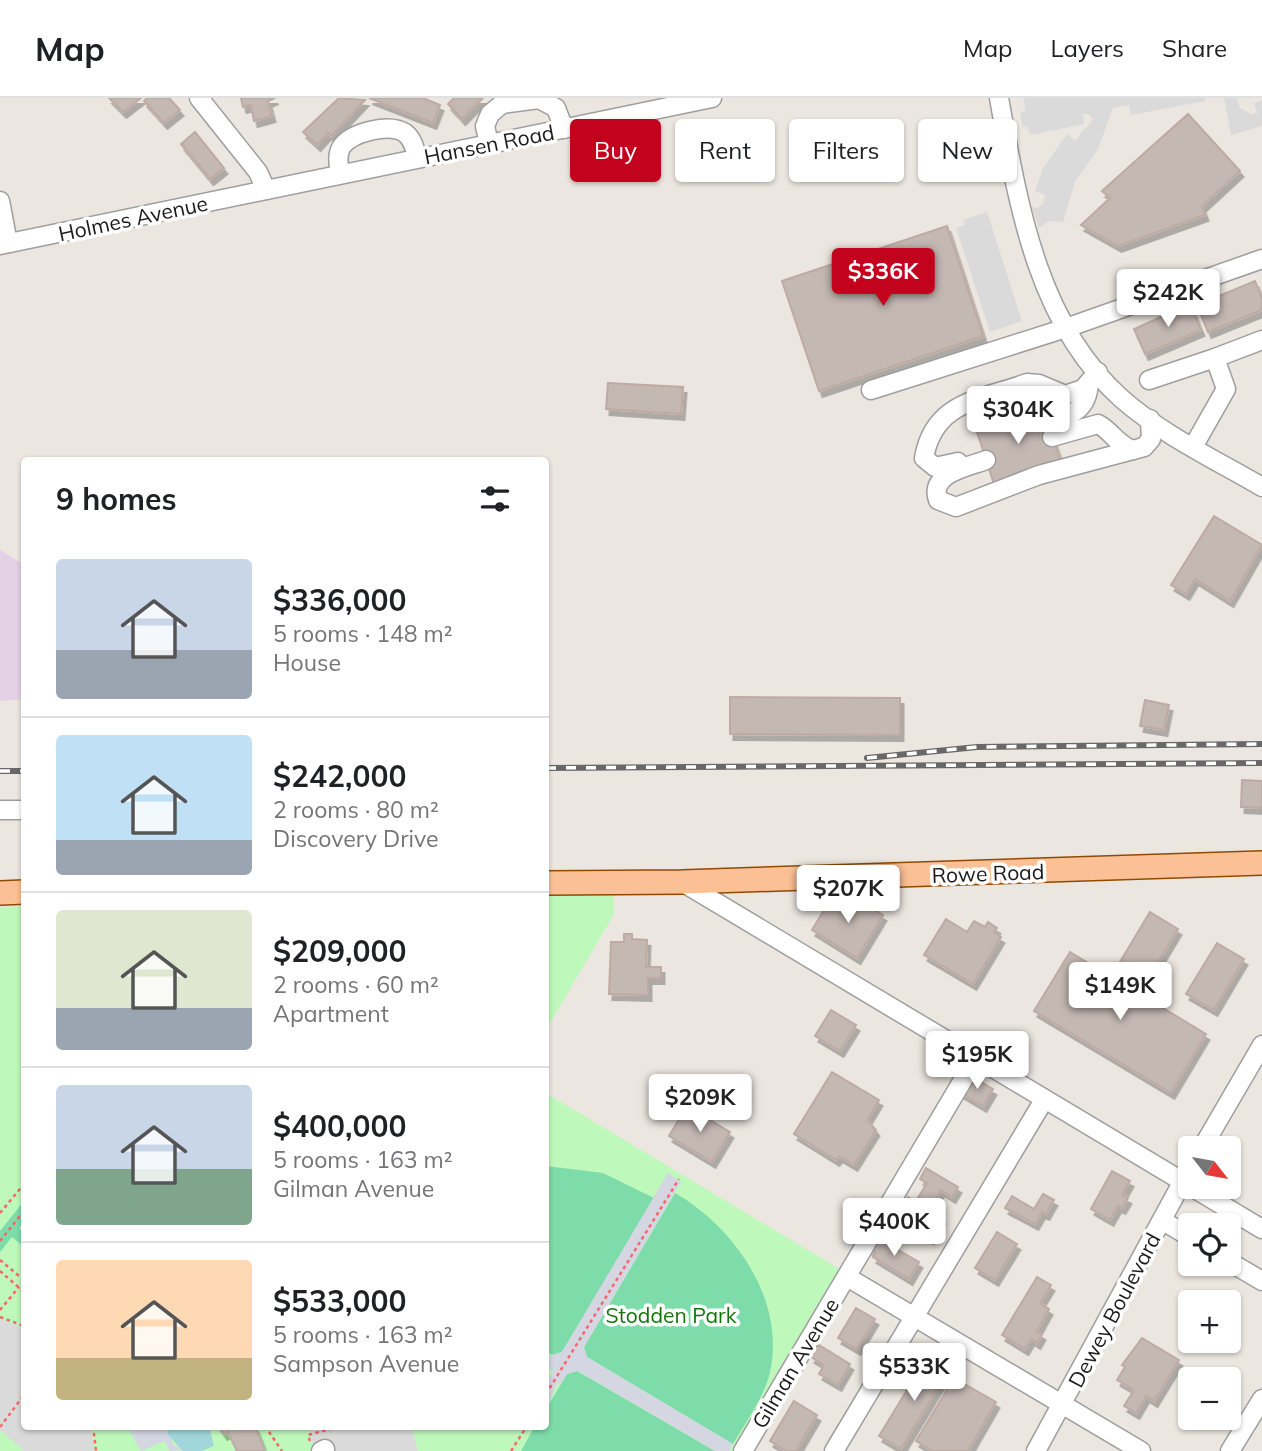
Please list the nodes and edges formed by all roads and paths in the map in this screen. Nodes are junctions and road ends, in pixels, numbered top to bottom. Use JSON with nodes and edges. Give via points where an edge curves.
{"nodes":[{"id":1,"x":199,"y":98,"type":"edge"},
{"id":2,"x":712,"y":98,"type":"edge"},
{"id":3,"x":999,"y":98,"type":"edge"},
{"id":4,"x":633,"y":106,"type":"edge"},
{"id":5,"x":564,"y":129,"type":"junction"},
{"id":6,"x":489,"y":144,"type":"junction"},
{"id":7,"x":418,"y":158,"type":"junction"},
{"id":8,"x":340,"y":174,"type":"junction"},
{"id":9,"x":266,"y":190,"type":"junction"},
{"id":10,"x":0,"y":201,"type":"edge"},
{"id":11,"x":4,"y":244,"type":"edge"},
{"id":12,"x":1262,"y":259,"type":"edge"},
{"id":13,"x":1066,"y":328,"type":"junction"},
{"id":14,"x":1262,"y":340,"type":"edge"},
{"id":15,"x":1215,"y":358,"type":"junction"},
{"id":16,"x":1149,"y":380,"type":"dead end"},
{"id":17,"x":1092,"y":384,"type":"junction"},
{"id":18,"x":871,"y":390,"type":"dead end"},
{"id":19,"x":1150,"y":419,"type":"junction"},
{"id":20,"x":1193,"y":447,"type":"junction"},
{"id":21,"x":1133,"y":450,"type":"junction"},
{"id":22,"x":985,"y":456,"type":"dead end"},
{"id":23,"x":939,"y":477,"type":"junction"},
{"id":24,"x":1262,"y":487,"type":"edge"},
{"id":25,"x":0,"y":810,"type":"edge"},
{"id":26,"x":21,"y":810,"type":"edge"},
{"id":27,"x":1262,"y":863,"type":"edge"},
{"id":28,"x":549,"y":883,"type":"edge"},
{"id":29,"x":682,"y":883,"type":"junction"},
{"id":30,"x":21,"y":892,"type":"edge"},
{"id":31,"x":0,"y":893,"type":"edge"},
{"id":32,"x":1262,"y":1045,"type":"edge"},
{"id":33,"x":975,"y":1058,"type":"junction"},
{"id":34,"x":1044,"y":1100,"type":"junction"},
{"id":35,"x":1209,"y":1136,"type":"edge"},
{"id":36,"x":1178,"y":1171,"type":"edge"},
{"id":37,"x":678,"y":1179,"type":"dead end"},
{"id":38,"x":21,"y":1188,"type":"edge"},
{"id":39,"x":1178,"y":1191,"type":"edge"},
{"id":40,"x":1220,"y":1199,"type":"edge"},
{"id":41,"x":0,"y":1213,"type":"edge"},
{"id":42,"x":21,"y":1215,"type":"edge"},
{"id":43,"x":1163,"y":1221,"type":"junction"},
{"id":44,"x":1262,"y":1229,"type":"edge"},
{"id":45,"x":1178,"y":1230,"type":"edge"},
{"id":46,"x":0,"y":1241,"type":"edge"},
{"id":47,"x":0,"y":1260,"type":"edge"},
{"id":48,"x":1241,"y":1269,"type":"edge"},
{"id":49,"x":0,"y":1271,"type":"edge"},
{"id":50,"x":847,"y":1277,"type":"junction"},
{"id":51,"x":21,"y":1278,"type":"edge"},
{"id":52,"x":1262,"y":1281,"type":"edge"},
{"id":53,"x":19,"y":1287,"type":"joint"},
{"id":54,"x":0,"y":1310,"type":"edge"},
{"id":55,"x":917,"y":1316,"type":"junction"},
{"id":56,"x":0,"y":1317,"type":"edge"},
{"id":57,"x":21,"y":1325,"type":"edge"},
{"id":58,"x":549,"y":1388,"type":"edge"},
{"id":59,"x":21,"y":1399,"type":"edge"},
{"id":60,"x":1262,"y":1399,"type":"edge"},
{"id":61,"x":1064,"y":1404,"type":"junction"},
{"id":62,"x":0,"y":1427,"type":"edge"},
{"id":63,"x":93,"y":1430,"type":"edge"},
{"id":64,"x":268,"y":1430,"type":"edge"},
{"id":65,"x":327,"y":1430,"type":"edge"},
{"id":66,"x":524,"y":1430,"type":"edge"},
{"id":67,"x":309,"y":1435,"type":"dead end"},
{"id":68,"x":1129,"y":1448,"type":"edge"},
{"id":69,"x":96,"y":1451,"type":"edge"},
{"id":70,"x":282,"y":1451,"type":"edge"},
{"id":71,"x":511,"y":1451,"type":"edge"},
{"id":72,"x":743,"y":1451,"type":"edge"},
{"id":73,"x":834,"y":1451,"type":"edge"},
{"id":74,"x":1036,"y":1451,"type":"edge"},
{"id":75,"x":1230,"y":1451,"type":"edge"}],
"edges":[{"from":1,"to":9,"type":"street","via":[[258,172]]},
{"from":2,"to":4,"type":"street","name":"Hansen Road"},
{"from":3,"to":13,"type":"street","via":[[1038,271]]},
{"from":4,"to":5,"type":"street","name":"Hansen Road"},
{"from":5,"to":6,"type":"street","name":"Hansen Road"},
{"from":5,"to":6,"type":"street","via":[[556,108],[539,99],[502,104],[485,126]]},
{"from":6,"to":7,"type":"street","name":"Hansen Road"},
{"from":7,"to":8,"type":"street","name":"Hansen Road"},
{"from":7,"to":8,"type":"street","via":[[404,133],[363,132],[342,146]]},
{"from":8,"to":9,"type":"street","name":"Hansen Road"},
{"from":9,"to":11,"type":"street","name":"Holmes Avenue"},
{"from":10,"to":11,"type":"street"},
{"from":12,"to":13,"type":"street"},
{"from":13,"to":17,"type":"street"},
{"from":13,"to":18,"type":"street"},
{"from":14,"to":15,"type":"street"},
{"from":15,"to":16,"type":"street"},
{"from":15,"to":20,"type":"street","via":[[1226,389]]},
{"from":17,"to":19,"type":"street","via":[[1122,398]]},
{"from":17,"to":21,"type":"street","via":[[1087,411],[1051,434],[1097,432]]},
{"from":17,"to":23,"type":"street","via":[[1065,395],[1027,383],[952,409],[932,430],[924,458]]},
{"from":19,"to":20,"type":"street"},
{"from":19,"to":21,"type":"street","via":[[1151,439]]},
{"from":20,"to":24,"type":"street"},
{"from":21,"to":23,"type":"street","via":[[1039,475],[956,507],[938,500]]},
{"from":22,"to":23,"type":"street"},
{"from":25,"to":26,"type":"street"},
{"from":27,"to":29,"type":"main road","name":"Rowe Road"},
{"from":28,"to":29,"type":"main road","name":"Rowe Road"},
{"from":29,"to":33,"type":"street"},
{"from":30,"to":31,"type":"main road"},
{"from":32,"to":35,"type":"street"},
{"from":33,"to":34,"type":"street"},
{"from":33,"to":50,"type":"street","name":"Gilman Avenue"},
{"from":34,"to":36,"type":"street"},
{"from":34,"to":55,"type":"street"},
{"from":37,"to":58,"type":"path"},
{"from":38,"to":41,"type":"path"},
{"from":39,"to":43,"type":"street","name":"Dewey Boulevard"},
{"from":40,"to":44,"type":"street"},
{"from":42,"to":46,"type":"path"},
{"from":43,"to":45,"type":"street"},
{"from":43,"to":61,"type":"street","name":"Dewey Boulevard"},
{"from":47,"to":51,"type":"path"},
{"from":48,"to":52,"type":"street"},
{"from":49,"to":53,"type":"path"},
{"from":50,"to":55,"type":"street"},
{"from":50,"to":72,"type":"street","name":"Gilman Avenue"},
{"from":53,"to":54,"type":"path"},
{"from":55,"to":61,"type":"street"},
{"from":55,"to":73,"type":"street"},
{"from":56,"to":57,"type":"path"},
{"from":59,"to":62,"type":"path"},
{"from":60,"to":75,"type":"street"},
{"from":61,"to":68,"type":"street"},
{"from":61,"to":74,"type":"street","name":"Dewey Boulevard"},
{"from":63,"to":69,"type":"path"},
{"from":64,"to":70,"type":"path"},
{"from":65,"to":67,"type":"path"},
{"from":66,"to":71,"type":"path"}]}
